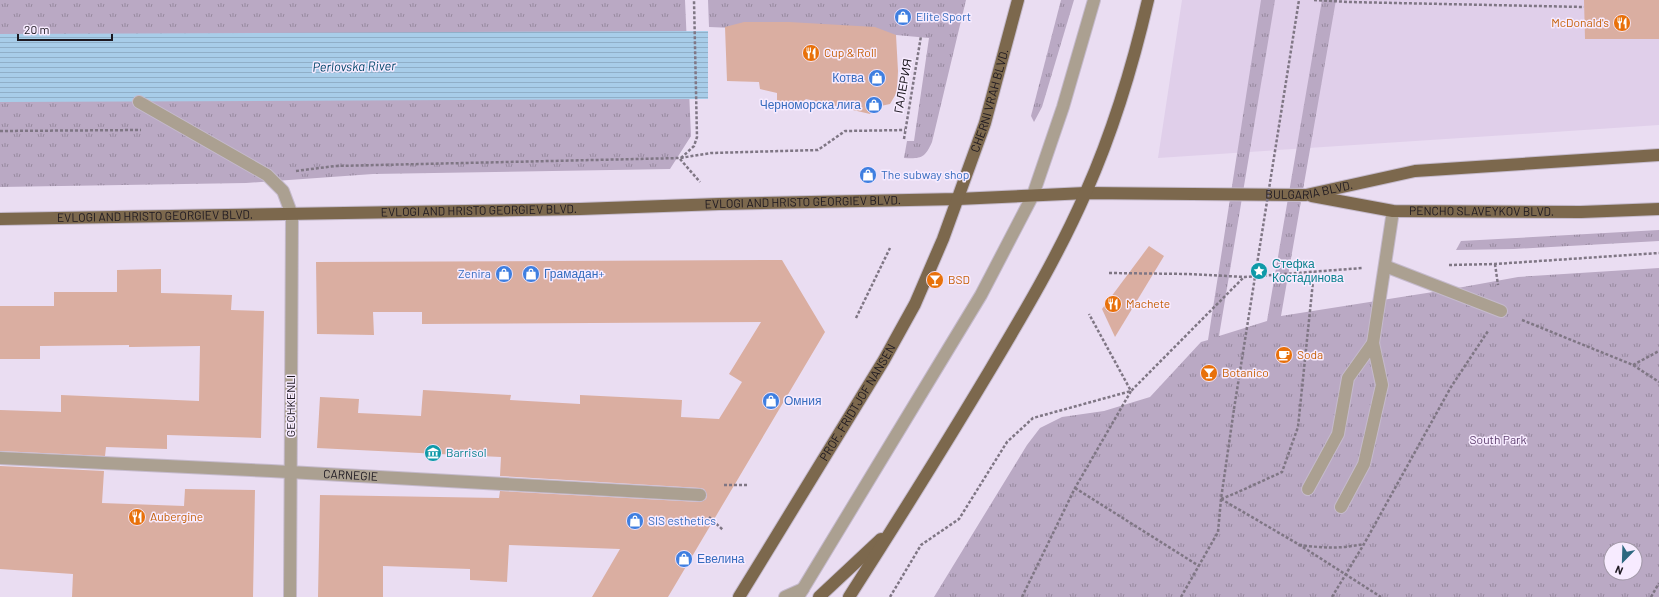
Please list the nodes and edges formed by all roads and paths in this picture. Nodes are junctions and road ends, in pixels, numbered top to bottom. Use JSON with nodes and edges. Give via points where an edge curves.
{"nodes":[{"id":1,"x":694,"y":0,"type":"edge"},
{"id":2,"x":1018,"y":0,"type":"edge"},
{"id":3,"x":1094,"y":0,"type":"edge"},
{"id":4,"x":1148,"y":0,"type":"edge"},
{"id":5,"x":1300,"y":0,"type":"edge"},
{"id":6,"x":1314,"y":0,"type":"edge"},
{"id":7,"x":1584,"y":7,"type":"dead end"},
{"id":8,"x":921,"y":36,"type":"dead end"},
{"id":9,"x":139,"y":102,"type":"dead end"},
{"id":10,"x":144,"y":130,"type":"dead end"},
{"id":11,"x":905,"y":130,"type":"junction"},
{"id":12,"x":0,"y":131,"type":"edge"},
{"id":13,"x":904,"y":139,"type":"dead end"},
{"id":14,"x":1659,"y":155,"type":"edge"},
{"id":15,"x":680,"y":158,"type":"junction"},
{"id":16,"x":267,"y":174,"type":"junction"},
{"id":17,"x":1086,"y":193,"type":"junction"},
{"id":18,"x":1033,"y":195,"type":"junction"},
{"id":19,"x":1306,"y":195,"type":"junction"},
{"id":20,"x":958,"y":199,"type":"junction"},
{"id":21,"x":1659,"y":209,"type":"edge"},
{"id":22,"x":1393,"y":211,"type":"junction"},
{"id":23,"x":292,"y":214,"type":"junction"},
{"id":24,"x":0,"y":219,"type":"edge"},
{"id":25,"x":890,"y":248,"type":"dead end"},
{"id":26,"x":1659,"y":253,"type":"edge"},
{"id":27,"x":1385,"y":266,"type":"junction"},
{"id":28,"x":1314,"y":272,"type":"dead end"},
{"id":29,"x":1109,"y":273,"type":"dead end"},
{"id":30,"x":1501,"y":311,"type":"junction"},
{"id":31,"x":1089,"y":314,"type":"dead end"},
{"id":32,"x":856,"y":318,"type":"dead end"},
{"id":33,"x":1373,"y":343,"type":"junction"},
{"id":34,"x":1659,"y":351,"type":"edge"},
{"id":35,"x":1633,"y":365,"type":"junction"},
{"id":36,"x":1659,"y":382,"type":"edge"},
{"id":37,"x":1131,"y":391,"type":"junction"},
{"id":38,"x":0,"y":458,"type":"edge"},
{"id":39,"x":291,"y":472,"type":"junction"},
{"id":40,"x":724,"y":485,"type":"dead end"},
{"id":41,"x":749,"y":486,"type":"dead end"},
{"id":42,"x":1075,"y":488,"type":"junction"},
{"id":43,"x":1308,"y":489,"type":"dead end"},
{"id":44,"x":700,"y":495,"type":"dead end"},
{"id":45,"x":1221,"y":498,"type":"junction"},
{"id":46,"x":1341,"y":507,"type":"dead end"},
{"id":47,"x":709,"y":517,"type":"dead end"},
{"id":48,"x":894,"y":527,"type":"junction"},
{"id":49,"x":723,"y":530,"type":"dead end"},
{"id":50,"x":1298,"y":544,"type":"junction"},
{"id":51,"x":1364,"y":544,"type":"junction"},
{"id":52,"x":1199,"y":566,"type":"junction"},
{"id":53,"x":1346,"y":575,"type":"junction"},
{"id":54,"x":1659,"y":583,"type":"edge"},
{"id":55,"x":801,"y":593,"type":"edge"},
{"id":56,"x":290,"y":597,"type":"edge"},
{"id":57,"x":739,"y":597,"type":"edge"},
{"id":58,"x":785,"y":597,"type":"edge"},
{"id":59,"x":819,"y":597,"type":"edge"},
{"id":60,"x":849,"y":597,"type":"edge"},
{"id":61,"x":890,"y":597,"type":"edge"},
{"id":62,"x":1022,"y":597,"type":"edge"},
{"id":63,"x":1181,"y":597,"type":"edge"},
{"id":64,"x":1332,"y":597,"type":"edge"},
{"id":65,"x":1381,"y":597,"type":"edge"},
{"id":66,"x":1651,"y":597,"type":"edge"}],
"edges":[{"from":1,"to":15,"type":"path","via":[[697,136],[694,146]]},
{"from":2,"to":20,"type":"main road","name":"CHERNI VRAH BLVD.","via":[[985,123]]},
{"from":3,"to":18,"type":"street","via":[[1063,107]]},
{"from":4,"to":17,"type":"main road","via":[[1112,125]]},
{"from":5,"to":45,"type":"path","bridge":true},
{"from":6,"to":7,"type":"path"},
{"from":8,"to":11,"type":"path","name":"ГАЛЕРИЯ"},
{"from":9,"to":16,"type":"street"},
{"from":10,"to":12,"type":"path"},
{"from":11,"to":13,"type":"path","name":"ГАЛЕРИЯ"},
{"from":11,"to":15,"type":"path","via":[[845,131],[818,150],[712,153]]},
{"from":14,"to":19,"type":"main road","name":"BULGARIA BLVD.","via":[[1414,171]]},
{"from":15,"to":16,"type":"path","via":[[335,166]]},
{"from":16,"to":23,"type":"street","via":[[283,191]]},
{"from":17,"to":18,"type":"main road","name":"BULGARIA BLVD."},
{"from":17,"to":19,"type":"main road","name":"BULGARIA BLVD."},
{"from":17,"to":48,"type":"main road","via":[[1034,296]]},
{"from":18,"to":20,"type":"main road","name":"BULGARIA BLVD."},
{"from":18,"to":55,"type":"street","via":[[981,295]]},
{"from":19,"to":22,"type":"main road","name":"PENCHO SLAVEYKOV BLVD."},
{"from":20,"to":23,"type":"main road","name":"EVLOGI AND HRISTO GEORGIEV BLVD."},
{"from":20,"to":57,"type":"main road","name":"PROF. FRIDTJOF NANSEN","via":[[912,310],[876,374]]},
{"from":21,"to":22,"type":"main road","name":"PENCHO SLAVEYKOV BLVD.","via":[[1581,212]]},
{"from":22,"to":27,"type":"street"},
{"from":23,"to":24,"type":"main road","name":"EVLOGI AND HRISTO GEORGIEV BLVD."},
{"from":23,"to":39,"type":"street","name":"GECHKENLI"},
{"from":25,"to":32,"type":"path"},
{"from":26,"to":30,"type":"path","via":[[1495,264]]},
{"from":27,"to":30,"type":"street"},
{"from":27,"to":33,"type":"street"},
{"from":28,"to":45,"type":"path","via":[[1298,427],[1282,472]]},
{"from":29,"to":37,"type":"path","via":[[1245,277]]},
{"from":30,"to":35,"type":"path"},
{"from":30,"to":51,"type":"path","via":[[1451,388]]},
{"from":31,"to":37,"type":"path"},
{"from":33,"to":43,"type":"street","via":[[1348,378],[1338,434]]},
{"from":33,"to":46,"type":"street","via":[[1382,385],[1364,464]]},
{"from":34,"to":35,"type":"path"},
{"from":35,"to":36,"type":"path"},
{"from":37,"to":42,"type":"path"},
{"from":37,"to":61,"type":"path","via":[[1033,418],[1007,442],[959,519],[921,545]]},
{"from":38,"to":39,"type":"street","name":"CARNEGIE"},
{"from":39,"to":44,"type":"street","name":"CARNEGIE"},
{"from":39,"to":56,"type":"street","name":"GECHKENLI"},
{"from":40,"to":41,"type":"path"},
{"from":42,"to":52,"type":"path"},
{"from":42,"to":62,"type":"path"},
{"from":45,"to":50,"type":"path"},
{"from":45,"to":52,"type":"path","via":[[1218,532]]},
{"from":47,"to":49,"type":"path"},
{"from":48,"to":59,"type":"main road"},
{"from":48,"to":60,"type":"main road"},
{"from":50,"to":51,"type":"path","via":[[1343,548]]},
{"from":50,"to":53,"type":"path"},
{"from":51,"to":53,"type":"path"},
{"from":52,"to":63,"type":"path"},
{"from":53,"to":64,"type":"path"},
{"from":53,"to":65,"type":"path"},
{"from":54,"to":66,"type":"path"},
{"from":55,"to":58,"type":"street"}]}
